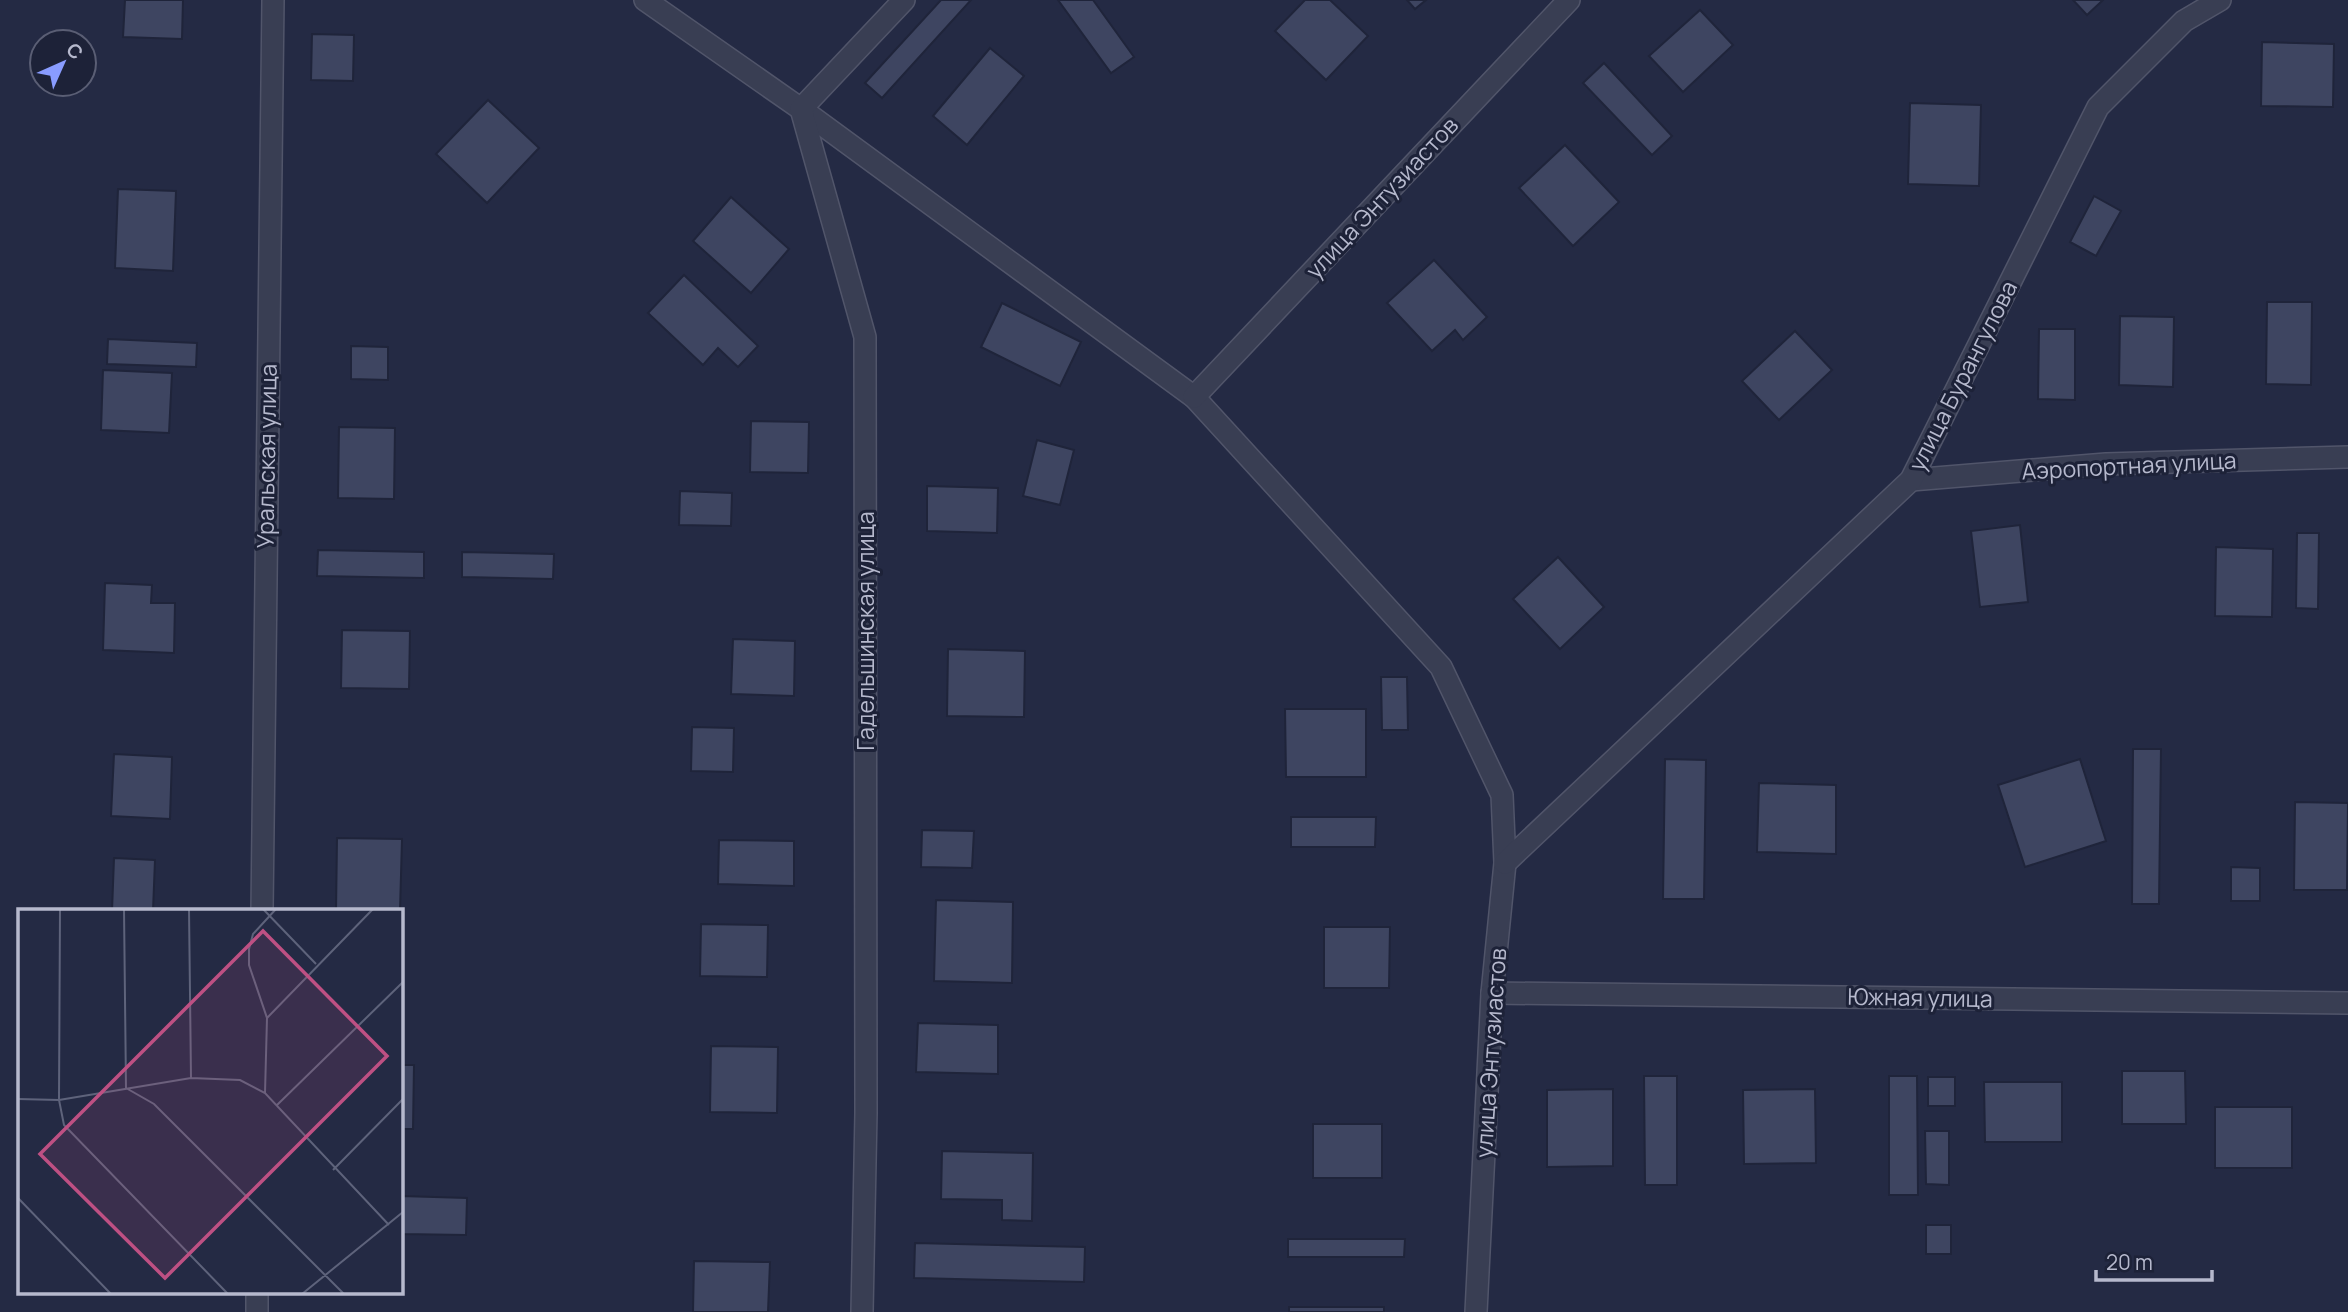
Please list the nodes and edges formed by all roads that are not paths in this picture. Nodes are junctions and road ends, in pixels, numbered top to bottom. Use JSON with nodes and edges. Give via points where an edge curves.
{"nodes":[{"id":1,"x":273,"y":0,"type":"edge"},
{"id":2,"x":645,"y":0,"type":"edge"},
{"id":3,"x":904,"y":0,"type":"edge"},
{"id":4,"x":1569,"y":0,"type":"edge"},
{"id":5,"x":2220,"y":0,"type":"edge"},
{"id":6,"x":801,"y":108,"type":"junction"},
{"id":7,"x":1194,"y":397,"type":"junction"},
{"id":8,"x":2348,"y":457,"type":"edge"},
{"id":9,"x":1911,"y":480,"type":"junction"},
{"id":10,"x":1505,"y":863,"type":"junction"},
{"id":11,"x":262,"y":909,"type":"edge"},
{"id":12,"x":1492,"y":993,"type":"junction"},
{"id":13,"x":2348,"y":1003,"type":"edge"},
{"id":14,"x":257,"y":1294,"type":"edge"},
{"id":15,"x":257,"y":1312,"type":"edge"},
{"id":16,"x":862,"y":1312,"type":"edge"},
{"id":17,"x":1476,"y":1312,"type":"edge"}],
"edges":[{"from":1,"to":11,"type":"street","name":"Уральская улица"},
{"from":2,"to":6,"type":"street"},
{"from":3,"to":6,"type":"street"},
{"from":4,"to":7,"type":"street","name":"улица Энтузиастов"},
{"from":5,"to":9,"type":"street","name":"улица Бурангулова","via":[[2184,21],[2098,107]]},
{"from":6,"to":7,"type":"street"},
{"from":6,"to":16,"type":"street","name":"Гадельшинская улица","via":[[865,337]]},
{"from":7,"to":10,"type":"street","name":"улица Энтузиастов","via":[[1441,667],[1502,795]]},
{"from":8,"to":9,"type":"street","name":"Аэропортная улица","via":[[2106,464]]},
{"from":9,"to":10,"type":"street","name":"улица Бурангулова"},
{"from":10,"to":12,"type":"street","name":"улица Энтузиастов"},
{"from":12,"to":13,"type":"street","name":"Южная улица"},
{"from":12,"to":17,"type":"street","name":"улица Энтузиастов"},
{"from":14,"to":15,"type":"street"}]}
